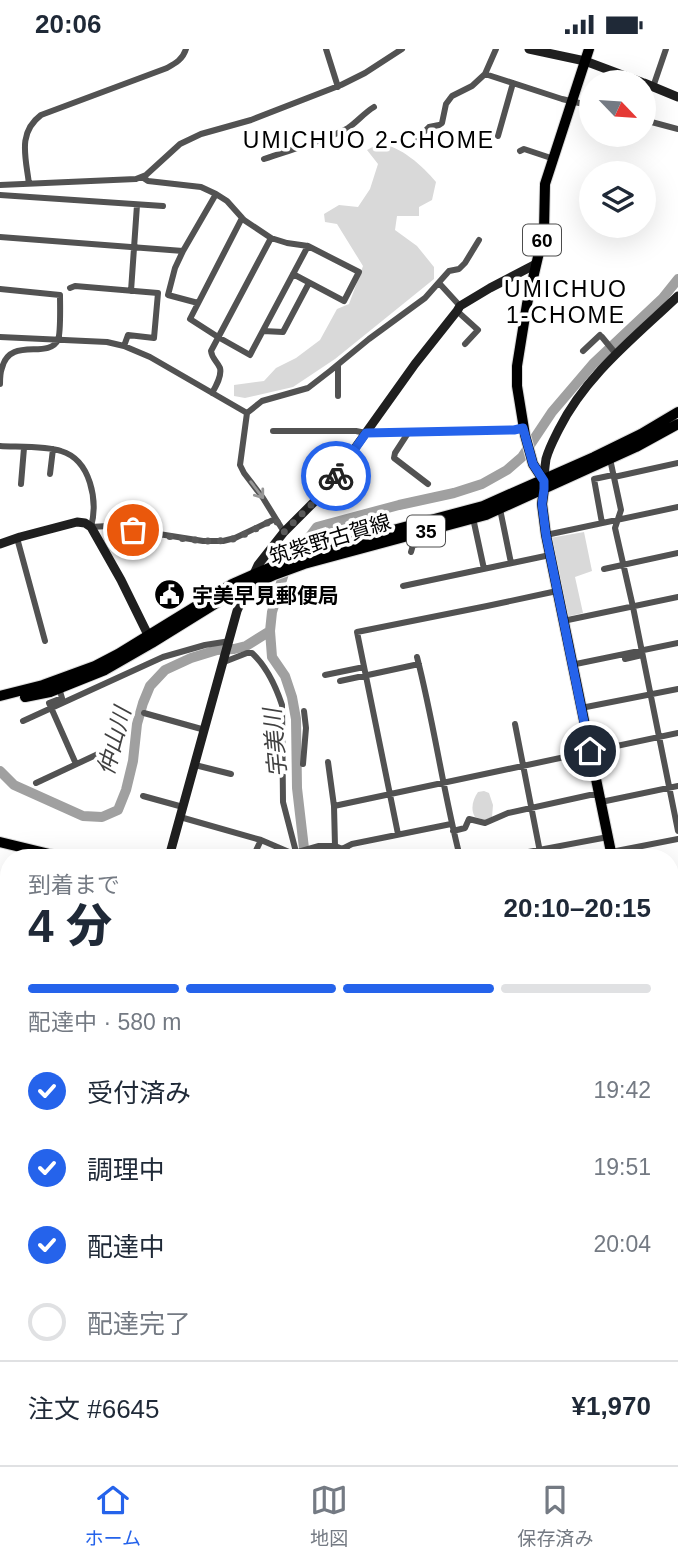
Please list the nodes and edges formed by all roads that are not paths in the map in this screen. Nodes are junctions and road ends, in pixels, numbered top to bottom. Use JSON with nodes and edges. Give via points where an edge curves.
{"nodes":[{"id":1,"x":186,"y":49,"type":"edge"},
{"id":2,"x":326,"y":49,"type":"edge"},
{"id":3,"x":402,"y":49,"type":"edge"},
{"id":4,"x":496,"y":49,"type":"edge"},
{"id":5,"x":529,"y":49,"type":"edge"},
{"id":6,"x":589,"y":49,"type":"edge"},
{"id":7,"x":666,"y":49,"type":"edge"},
{"id":8,"x":585,"y":61,"type":"junction"},
{"id":9,"x":609,"y":70,"type":"edge"},
{"id":10,"x":654,"y":70,"type":"edge"},
{"id":11,"x":485,"y":74,"type":"junction"},
{"id":12,"x":513,"y":83,"type":"junction"},
{"id":13,"x":338,"y":87,"type":"junction"},
{"id":14,"x":656,"y":88,"type":"edge"},
{"id":15,"x":678,"y":97,"type":"edge"},
{"id":16,"x":572,"y":101,"type":"junction"},
{"id":17,"x":579,"y":103,"type":"edge"},
{"id":18,"x":374,"y":107,"type":"dead end"},
{"id":19,"x":656,"y":123,"type":"edge"},
{"id":20,"x":678,"y":129,"type":"edge"},
{"id":21,"x":498,"y":136,"type":"dead end"},
{"id":22,"x":418,"y":138,"type":"dead end"},
{"id":23,"x":520,"y":151,"type":"dead end"},
{"id":24,"x":264,"y":159,"type":"dead end"},
{"id":25,"x":554,"y":159,"type":"junction"},
{"id":26,"x":142,"y":177,"type":"junction"},
{"id":27,"x":29,"y":184,"type":"junction"},
{"id":28,"x":0,"y":185,"type":"edge"},
{"id":29,"x":216,"y":194,"type":"junction"},
{"id":30,"x":0,"y":195,"type":"edge"},
{"id":31,"x":137,"y":205,"type":"junction"},
{"id":32,"x":163,"y":206,"type":"dead end"},
{"id":33,"x":242,"y":218,"type":"junction"},
{"id":34,"x":0,"y":237,"type":"edge"},
{"id":35,"x":271,"y":238,"type":"junction"},
{"id":36,"x":480,"y":240,"type":"dead end"},
{"id":37,"x":308,"y":246,"type":"junction"},
{"id":38,"x":134,"y":247,"type":"junction"},
{"id":39,"x":183,"y":251,"type":"junction"},
{"id":40,"x":536,"y":264,"type":"junction"},
{"id":41,"x":293,"y":274,"type":"junction"},
{"id":42,"x":309,"y":282,"type":"junction"},
{"id":43,"x":439,"y":283,"type":"junction"},
{"id":44,"x":70,"y":288,"type":"dead end"},
{"id":45,"x":0,"y":289,"type":"edge"},
{"id":46,"x":131,"y":291,"type":"junction"},
{"id":47,"x":678,"y":296,"type":"edge"},
{"id":48,"x":198,"y":303,"type":"junction"},
{"id":49,"x":458,"y":309,"type":"junction"},
{"id":50,"x":263,"y":331,"type":"junction"},
{"id":51,"x":0,"y":337,"type":"edge"},
{"id":52,"x":218,"y":337,"type":"junction"},
{"id":53,"x":58,"y":340,"type":"junction"},
{"id":54,"x":465,"y":344,"type":"dead end"},
{"id":55,"x":124,"y":346,"type":"junction"},
{"id":56,"x":583,"y":351,"type":"dead end"},
{"id":57,"x":615,"y":353,"type":"junction"},
{"id":58,"x":338,"y":365,"type":"junction"},
{"id":59,"x":0,"y":384,"type":"edge"},
{"id":60,"x":212,"y":393,"type":"junction"},
{"id":61,"x":338,"y":396,"type":"dead end"},
{"id":62,"x":678,"y":412,"type":"edge"},
{"id":63,"x":247,"y":413,"type":"junction"},
{"id":64,"x":677,"y":427,"type":"edge"},
{"id":65,"x":274,"y":431,"type":"dead end"},
{"id":66,"x":524,"y":431,"type":"junction"},
{"id":67,"x":366,"y":433,"type":"junction"},
{"id":68,"x":408,"y":433,"type":"junction"},
{"id":69,"x":0,"y":446,"type":"edge"},
{"id":70,"x":24,"y":448,"type":"junction"},
{"id":71,"x":52,"y":450,"type":"junction"},
{"id":72,"x":610,"y":459,"type":"junction"},
{"id":73,"x":678,"y":463,"type":"edge"},
{"id":74,"x":50,"y":474,"type":"dead end"},
{"id":75,"x":613,"y":476,"type":"junction"},
{"id":76,"x":21,"y":484,"type":"dead end"},
{"id":77,"x":428,"y":484,"type":"dead end"},
{"id":78,"x":544,"y":485,"type":"junction"},
{"id":79,"x":678,"y":507,"type":"edge"},
{"id":80,"x":500,"y":509,"type":"junction"},
{"id":81,"x":473,"y":518,"type":"junction"},
{"id":82,"x":275,"y":519,"type":"junction"},
{"id":83,"x":617,"y":520,"type":"junction"},
{"id":84,"x":602,"y":523,"type":"junction"},
{"id":85,"x":91,"y":527,"type":"junction"},
{"id":86,"x":284,"y":532,"type":"junction"},
{"id":87,"x":438,"y":535,"type":"junction"},
{"id":88,"x":546,"y":535,"type":"junction"},
{"id":89,"x":17,"y":538,"type":"junction"},
{"id":90,"x":0,"y":544,"type":"edge"},
{"id":91,"x":411,"y":552,"type":"dead end"},
{"id":92,"x":678,"y":553,"type":"edge"},
{"id":93,"x":550,"y":555,"type":"junction"},
{"id":94,"x":511,"y":563,"type":"junction"},
{"id":95,"x":623,"y":565,"type":"junction"},
{"id":96,"x":484,"y":569,"type":"junction"},
{"id":97,"x":604,"y":569,"type":"dead end"},
{"id":98,"x":254,"y":574,"type":"junction"},
{"id":99,"x":249,"y":586,"type":"junction"},
{"id":100,"x":403,"y":586,"type":"dead end"},
{"id":101,"x":557,"y":591,"type":"junction"},
{"id":102,"x":678,"y":597,"type":"edge"},
{"id":103,"x":633,"y":607,"type":"junction"},
{"id":104,"x":563,"y":621,"type":"junction"},
{"id":105,"x":150,"y":639,"type":"junction"},
{"id":106,"x":46,"y":641,"type":"dead end"},
{"id":107,"x":230,"y":641,"type":"junction"},
{"id":108,"x":678,"y":643,"type":"edge"},
{"id":109,"x":641,"y":653,"type":"junction"},
{"id":110,"x":625,"y":659,"type":"dead end"},
{"id":111,"x":224,"y":661,"type":"junction"},
{"id":112,"x":572,"y":665,"type":"junction"},
{"id":113,"x":363,"y":667,"type":"junction"},
{"id":114,"x":325,"y":675,"type":"dead end"},
{"id":115,"x":365,"y":676,"type":"junction"},
{"id":116,"x":340,"y":681,"type":"dead end"},
{"id":117,"x":59,"y":688,"type":"junction"},
{"id":118,"x":678,"y":689,"type":"edge"},
{"id":119,"x":650,"y":694,"type":"junction"},
{"id":120,"x":0,"y":696,"type":"edge"},
{"id":121,"x":0,"y":702,"type":"edge"},
{"id":122,"x":581,"y":708,"type":"junction"},
{"id":123,"x":51,"y":709,"type":"junction"},
{"id":124,"x":304,"y":711,"type":"dead end"},
{"id":125,"x":144,"y":713,"type":"dead end"},
{"id":126,"x":23,"y":721,"type":"dead end"},
{"id":127,"x":515,"y":724,"type":"dead end"},
{"id":128,"x":205,"y":730,"type":"junction"},
{"id":129,"x":678,"y":733,"type":"edge"},
{"id":130,"x":659,"y":737,"type":"junction"},
{"id":131,"x":113,"y":747,"type":"dead end"},
{"id":132,"x":590,"y":751,"type":"junction"},
{"id":133,"x":328,"y":762,"type":"dead end"},
{"id":134,"x":76,"y":764,"type":"junction"},
{"id":135,"x":303,"y":764,"type":"dead end"},
{"id":136,"x":195,"y":765,"type":"junction"},
{"id":137,"x":523,"y":765,"type":"junction"},
{"id":138,"x":231,"y":774,"type":"dead end"},
{"id":139,"x":36,"y":783,"type":"dead end"},
{"id":140,"x":443,"y":783,"type":"junction"},
{"id":141,"x":678,"y":786,"type":"edge"},
{"id":142,"x":670,"y":788,"type":"junction"},
{"id":143,"x":390,"y":794,"type":"junction"},
{"id":144,"x":143,"y":796,"type":"dead end"},
{"id":145,"x":600,"y":799,"type":"junction"},
{"id":146,"x":334,"y":806,"type":"junction"},
{"id":147,"x":183,"y":807,"type":"junction"},
{"id":148,"x":531,"y":808,"type":"junction"},
{"id":149,"x":180,"y":817,"type":"junction"},
{"id":150,"x":452,"y":827,"type":"junction"},
{"id":151,"x":678,"y":831,"type":"edge"},
{"id":152,"x":398,"y":834,"type":"junction"},
{"id":153,"x":608,"y":837,"type":"junction"},
{"id":154,"x":678,"y":839,"type":"edge"},
{"id":155,"x":261,"y":840,"type":"junction"},
{"id":156,"x":0,"y":842,"type":"edge"},
{"id":157,"x":321,"y":846,"type":"junction"},
{"id":158,"x":339,"y":847,"type":"junction"},
{"id":159,"x":28,"y":849,"type":"edge"},
{"id":160,"x":171,"y":849,"type":"edge"},
{"id":161,"x":257,"y":849,"type":"edge"},
{"id":162,"x":282,"y":849,"type":"edge"},
{"id":163,"x":296,"y":849,"type":"edge"},
{"id":164,"x":309,"y":849,"type":"edge"},
{"id":165,"x":322,"y":849,"type":"edge"},
{"id":166,"x":344,"y":849,"type":"edge"},
{"id":167,"x":458,"y":849,"type":"edge"},
{"id":168,"x":539,"y":849,"type":"edge"},
{"id":169,"x":560,"y":849,"type":"edge"},
{"id":170,"x":610,"y":849,"type":"edge"},
{"id":171,"x":636,"y":849,"type":"edge"}],
"edges":[{"from":1,"to":27,"type":"street","via":[[167,68],[34,120],[25,138]]},
{"from":2,"to":13,"type":"street"},
{"from":3,"to":13,"type":"street"},
{"from":4,"to":11,"type":"street"},
{"from":5,"to":8,"type":"street"},
{"from":6,"to":8,"type":"main road","number":"60"},
{"from":7,"to":10,"type":"street"},
{"from":8,"to":9,"type":"street"},
{"from":8,"to":16,"type":"main road","number":"60"},
{"from":11,"to":12,"type":"street"},
{"from":11,"to":22,"type":"street","via":[[452,96],[442,123]]},
{"from":12,"to":16,"type":"street"},
{"from":12,"to":21,"type":"street"},
{"from":13,"to":26,"type":"street","via":[[201,134],[180,144]]},
{"from":14,"to":15,"type":"street"},
{"from":16,"to":17,"type":"street"},
{"from":16,"to":25,"type":"main road","number":"60"},
{"from":18,"to":24,"type":"street","via":[[336,133]]},
{"from":19,"to":20,"type":"street"},
{"from":23,"to":25,"type":"street"},
{"from":25,"to":40,"type":"main road","number":"60","via":[[545,184],[544,232]]},
{"from":26,"to":27,"type":"street"},
{"from":26,"to":29,"type":"street"},
{"from":27,"to":28,"type":"street"},
{"from":29,"to":33,"type":"street"},
{"from":29,"to":39,"type":"street"},
{"from":30,"to":31,"type":"street"},
{"from":31,"to":32,"type":"street"},
{"from":31,"to":38,"type":"street"},
{"from":33,"to":35,"type":"street"},
{"from":33,"to":48,"type":"street"},
{"from":34,"to":38,"type":"street"},
{"from":35,"to":37,"type":"street"},
{"from":35,"to":52,"type":"street"},
{"from":36,"to":43,"type":"street","via":[[465,263]]},
{"from":37,"to":41,"type":"street"},
{"from":37,"to":42,"type":"street","via":[[359,272],[344,301]]},
{"from":38,"to":39,"type":"street"},
{"from":38,"to":46,"type":"street"},
{"from":39,"to":48,"type":"street","via":[[168,295]]},
{"from":40,"to":49,"type":"street"},
{"from":40,"to":66,"type":"main road","number":"60","via":[[517,366]]},
{"from":41,"to":42,"type":"street"},
{"from":41,"to":50,"type":"street"},
{"from":42,"to":50,"type":"street","via":[[283,332]]},
{"from":43,"to":49,"type":"street"},
{"from":43,"to":58,"type":"street"},
{"from":44,"to":46,"type":"street"},
{"from":45,"to":53,"type":"street","via":[[60,295]]},
{"from":46,"to":55,"type":"street","via":[[158,293],[154,338],[128,335]]},
{"from":47,"to":57,"type":"street"},
{"from":48,"to":52,"type":"street","via":[[190,319]]},
{"from":49,"to":54,"type":"street","via":[[478,331]]},
{"from":49,"to":67,"type":"street"},
{"from":50,"to":52,"type":"street","via":[[250,355]]},
{"from":51,"to":53,"type":"street"},
{"from":52,"to":60,"type":"street","via":[[211,351],[220,374]]},
{"from":53,"to":55,"type":"street"},
{"from":53,"to":59,"type":"street","via":[[53,346],[8,356]]},
{"from":55,"to":60,"type":"street"},
{"from":56,"to":57,"type":"street","via":[[601,336]]},
{"from":57,"to":78,"type":"street","via":[[565,416],[546,459]]},
{"from":58,"to":61,"type":"street"},
{"from":58,"to":63,"type":"street","via":[[308,388],[262,401]]},
{"from":60,"to":63,"type":"street"},
{"from":62,"to":78,"type":"main road","name":"筑紫野古賀線","number":"35"},
{"from":63,"to":82,"type":"street","one_way":true,"via":[[240,465]]},
{"from":64,"to":72,"type":"main road","name":"筑紫野古賀線","number":"35"},
{"from":65,"to":67,"type":"street"},
{"from":66,"to":68,"type":"street"},
{"from":66,"to":78,"type":"main road","number":"60"},
{"from":67,"to":68,"type":"street"},
{"from":67,"to":86,"type":"street","via":[[313,503]]},
{"from":68,"to":77,"type":"street","via":[[394,458]]},
{"from":69,"to":70,"type":"street"},
{"from":70,"to":71,"type":"street"},
{"from":70,"to":76,"type":"street"},
{"from":71,"to":74,"type":"street"},
{"from":71,"to":85,"type":"street","via":[[66,453],[87,475],[93,491]]},
{"from":72,"to":75,"type":"street"},
{"from":72,"to":78,"type":"main road","name":"筑紫野古賀線","number":"35"},
{"from":73,"to":75,"type":"street"},
{"from":75,"to":83,"type":"street","via":[[621,510]]},
{"from":75,"to":84,"type":"street","via":[[594,479]]},
{"from":78,"to":80,"type":"main road","name":"筑紫野古賀線","number":"35"},
{"from":78,"to":88,"type":"main road"},
{"from":78,"to":98,"type":"main road","name":"筑紫野古賀線","number":"35","via":[[312,552]]},
{"from":79,"to":83,"type":"street"},
{"from":80,"to":81,"type":"main road","name":"筑紫野古賀線","number":"35"},
{"from":80,"to":94,"type":"street"},
{"from":81,"to":87,"type":"main road","name":"筑紫野古賀線","number":"35"},
{"from":81,"to":96,"type":"street"},
{"from":82,"to":85,"type":"street","via":[[223,541]]},
{"from":82,"to":86,"type":"street"},
{"from":83,"to":84,"type":"street"},
{"from":83,"to":95,"type":"street"},
{"from":84,"to":88,"type":"street"},
{"from":85,"to":89,"type":"street","via":[[77,521]]},
{"from":85,"to":105,"type":"street"},
{"from":86,"to":98,"type":"street"},
{"from":87,"to":91,"type":"street","via":[[414,545]]},
{"from":87,"to":99,"type":"main road","name":"筑紫野古賀線","number":"35","via":[[304,564]]},
{"from":88,"to":93,"type":"main road"},
{"from":89,"to":90,"type":"street"},
{"from":89,"to":106,"type":"street"},
{"from":92,"to":95,"type":"street"},
{"from":93,"to":94,"type":"street"},
{"from":93,"to":101,"type":"main road"},
{"from":94,"to":96,"type":"street"},
{"from":95,"to":97,"type":"street"},
{"from":95,"to":103,"type":"street"},
{"from":96,"to":100,"type":"street"},
{"from":98,"to":99,"type":"street"},
{"from":98,"to":105,"type":"main road","name":"筑紫野古賀線","number":"35","via":[[202,602]]},
{"from":99,"to":105,"type":"main road","name":"筑紫野古賀線","number":"35"},
{"from":99,"to":107,"type":"street"},
{"from":101,"to":104,"type":"main road"},
{"from":101,"to":113,"type":"street","via":[[357,632]]},
{"from":102,"to":103,"type":"street"},
{"from":103,"to":104,"type":"street"},
{"from":103,"to":109,"type":"street"},
{"from":104,"to":112,"type":"main road"},
{"from":105,"to":117,"type":"main road","name":"筑紫野古賀線","number":"35","via":[[105,670]]},
{"from":105,"to":120,"type":"main road","name":"筑紫野古賀線","number":"35","via":[[95,666]]},
{"from":107,"to":111,"type":"street"},
{"from":107,"to":123,"type":"street","via":[[163,657]]},
{"from":108,"to":109,"type":"street"},
{"from":109,"to":110,"type":"street"},
{"from":109,"to":112,"type":"street"},
{"from":109,"to":119,"type":"street"},
{"from":111,"to":128,"type":"street"},
{"from":111,"to":163,"type":"street","via":[[250,652],[279,694],[284,729],[283,802]]},
{"from":112,"to":122,"type":"main road"},
{"from":113,"to":114,"type":"street"},
{"from":113,"to":115,"type":"street"},
{"from":115,"to":116,"type":"street"},
{"from":115,"to":140,"type":"street","via":[[418,660]]},
{"from":115,"to":143,"type":"street"},
{"from":117,"to":121,"type":"main road","name":"筑紫野古賀線","number":"35"},
{"from":117,"to":123,"type":"street","via":[[62,698],[49,703]]},
{"from":118,"to":119,"type":"street"},
{"from":119,"to":122,"type":"street"},
{"from":119,"to":130,"type":"street"},
{"from":122,"to":132,"type":"main road"},
{"from":123,"to":126,"type":"street"},
{"from":123,"to":134,"type":"street"},
{"from":124,"to":135,"type":"street"},
{"from":125,"to":128,"type":"street"},
{"from":127,"to":137,"type":"street"},
{"from":128,"to":136,"type":"street"},
{"from":129,"to":130,"type":"street"},
{"from":130,"to":132,"type":"street"},
{"from":130,"to":142,"type":"street"},
{"from":131,"to":134,"type":"street"},
{"from":132,"to":137,"type":"street"},
{"from":132,"to":145,"type":"main road"},
{"from":133,"to":146,"type":"street"},
{"from":134,"to":139,"type":"street"},
{"from":136,"to":138,"type":"street"},
{"from":136,"to":147,"type":"street"},
{"from":137,"to":140,"type":"street"},
{"from":137,"to":148,"type":"street"},
{"from":140,"to":143,"type":"street"},
{"from":140,"to":150,"type":"street"},
{"from":141,"to":142,"type":"street"},
{"from":142,"to":145,"type":"street"},
{"from":142,"to":151,"type":"street"},
{"from":143,"to":146,"type":"street"},
{"from":143,"to":152,"type":"street"},
{"from":144,"to":147,"type":"street"},
{"from":145,"to":148,"type":"street","via":[[590,795]]},
{"from":145,"to":153,"type":"main road"},
{"from":146,"to":158,"type":"street"},
{"from":147,"to":149,"type":"street"},
{"from":148,"to":150,"type":"street","via":[[485,823],[469,819],[465,828]]},
{"from":148,"to":168,"type":"street"},
{"from":149,"to":155,"type":"street"},
{"from":149,"to":160,"type":"street"},
{"from":150,"to":152,"type":"street"},
{"from":150,"to":167,"type":"street"},
{"from":152,"to":158,"type":"street"},
{"from":153,"to":169,"type":"street"},
{"from":153,"to":170,"type":"main road"},
{"from":154,"to":171,"type":"street"},
{"from":155,"to":161,"type":"street"},
{"from":155,"to":162,"type":"street"},
{"from":156,"to":159,"type":"main road"},
{"from":157,"to":158,"type":"street"},
{"from":157,"to":164,"type":"street"},
{"from":157,"to":165,"type":"street"},
{"from":158,"to":166,"type":"street"}]}
